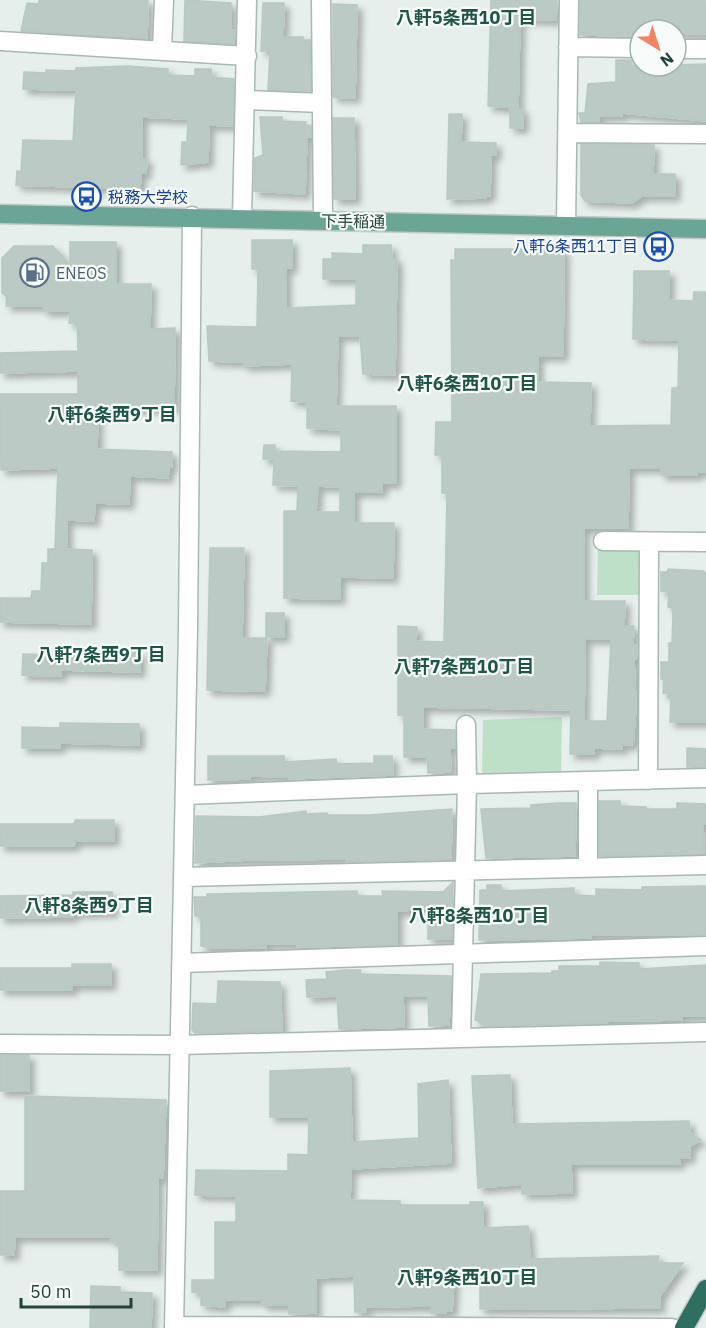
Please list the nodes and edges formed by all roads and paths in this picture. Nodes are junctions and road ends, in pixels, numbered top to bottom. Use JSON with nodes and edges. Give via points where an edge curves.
{"nodes":[{"id":1,"x":164,"y":0,"type":"edge"},
{"id":2,"x":247,"y":0,"type":"edge"},
{"id":3,"x":321,"y":0,"type":"edge"},
{"id":4,"x":569,"y":0,"type":"edge"},
{"id":5,"x":0,"y":41,"type":"edge"},
{"id":6,"x":568,"y":47,"type":"junction"},
{"id":7,"x":628,"y":48,"type":"edge"},
{"id":8,"x":688,"y":49,"type":"edge"},
{"id":9,"x":706,"y":50,"type":"edge"},
{"id":10,"x":162,"y":51,"type":"junction"},
{"id":11,"x":247,"y":56,"type":"junction"},
{"id":12,"x":246,"y":100,"type":"junction"},
{"id":13,"x":321,"y":103,"type":"junction"},
{"id":14,"x":567,"y":132,"type":"junction"},
{"id":15,"x":706,"y":134,"type":"edge"},
{"id":16,"x":0,"y":214,"type":"edge"},
{"id":17,"x":192,"y":216,"type":"junction"},
{"id":18,"x":242,"y":217,"type":"junction"},
{"id":19,"x":323,"y":220,"type":"junction"},
{"id":20,"x":566,"y":226,"type":"junction"},
{"id":21,"x":706,"y":229,"type":"edge"},
{"id":22,"x":603,"y":541,"type":"dead end"},
{"id":23,"x":649,"y":542,"type":"junction"},
{"id":24,"x":706,"y":542,"type":"edge"},
{"id":25,"x":465,"y":725,"type":"dead end"},
{"id":26,"x":706,"y":778,"type":"edge"},
{"id":27,"x":648,"y":780,"type":"junction"},
{"id":28,"x":588,"y":782,"type":"junction"},
{"id":29,"x":467,"y":784,"type":"junction"},
{"id":30,"x":185,"y":795,"type":"junction"},
{"id":31,"x":706,"y":865,"type":"edge"},
{"id":32,"x":588,"y":867,"type":"junction"},
{"id":33,"x":464,"y":869,"type":"junction"},
{"id":34,"x":183,"y":877,"type":"junction"},
{"id":35,"x":706,"y":946,"type":"edge"},
{"id":36,"x":462,"y":953,"type":"junction"},
{"id":37,"x":182,"y":963,"type":"junction"},
{"id":38,"x":706,"y":1032,"type":"edge"},
{"id":39,"x":461,"y":1038,"type":"junction"},
{"id":40,"x":0,"y":1044,"type":"edge"},
{"id":41,"x":180,"y":1045,"type":"junction"},
{"id":42,"x":706,"y":1288,"type":"edge"},
{"id":43,"x":174,"y":1327,"type":"edge"},
{"id":44,"x":462,"y":1327,"type":"edge"},
{"id":45,"x":672,"y":1328,"type":"edge"},
{"id":46,"x":684,"y":1328,"type":"edge"}],
"edges":[{"from":1,"to":10,"type":"street"},
{"from":2,"to":11,"type":"street"},
{"from":3,"to":13,"type":"street"},
{"from":4,"to":6,"type":"street"},
{"from":5,"to":10,"type":"street"},
{"from":6,"to":7,"type":"street"},
{"from":6,"to":14,"type":"street"},
{"from":8,"to":9,"type":"street"},
{"from":10,"to":11,"type":"street"},
{"from":11,"to":12,"type":"street"},
{"from":12,"to":13,"type":"street"},
{"from":12,"to":18,"type":"street"},
{"from":13,"to":19,"type":"street"},
{"from":14,"to":15,"type":"street"},
{"from":14,"to":20,"type":"street"},
{"from":16,"to":17,"type":"main road","name":"下手稲通"},
{"from":17,"to":18,"type":"main road","name":"下手稲通"},
{"from":17,"to":30,"type":"street"},
{"from":18,"to":19,"type":"main road","name":"下手稲通"},
{"from":19,"to":20,"type":"main road","name":"下手稲通"},
{"from":20,"to":21,"type":"main road","name":"下手稲通"},
{"from":22,"to":23,"type":"street"},
{"from":23,"to":24,"type":"street"},
{"from":23,"to":27,"type":"street"},
{"from":25,"to":29,"type":"street"},
{"from":26,"to":27,"type":"street"},
{"from":27,"to":28,"type":"street"},
{"from":28,"to":29,"type":"street"},
{"from":28,"to":32,"type":"street"},
{"from":29,"to":30,"type":"street"},
{"from":29,"to":33,"type":"street"},
{"from":30,"to":34,"type":"street"},
{"from":31,"to":32,"type":"street"},
{"from":32,"to":33,"type":"street"},
{"from":33,"to":34,"type":"street"},
{"from":33,"to":36,"type":"street"},
{"from":34,"to":37,"type":"street"},
{"from":35,"to":36,"type":"street"},
{"from":36,"to":37,"type":"street"},
{"from":36,"to":39,"type":"street"},
{"from":37,"to":41,"type":"street"},
{"from":38,"to":39,"type":"street"},
{"from":39,"to":41,"type":"street"},
{"from":40,"to":41,"type":"street"},
{"from":41,"to":43,"type":"street"},
{"from":42,"to":46,"type":"highway"},
{"from":43,"to":44,"type":"street"},
{"from":44,"to":45,"type":"street"}]}
